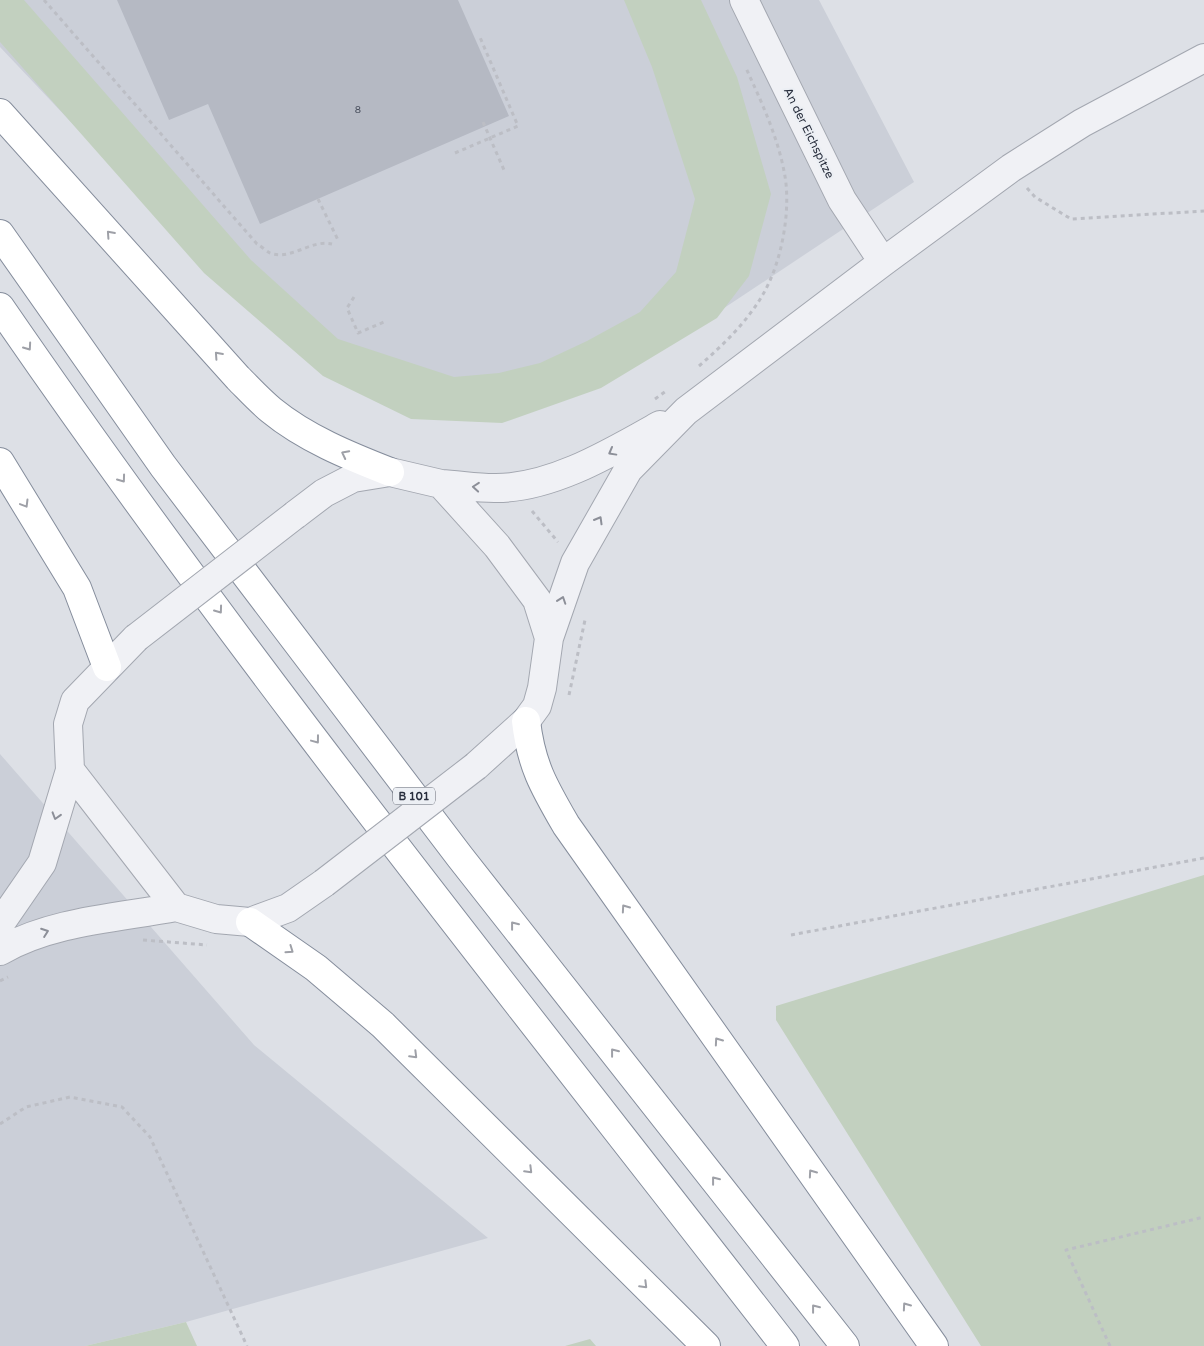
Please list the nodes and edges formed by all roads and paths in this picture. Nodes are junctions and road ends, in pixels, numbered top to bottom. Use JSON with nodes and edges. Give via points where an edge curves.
{"nodes":[{"id":1,"x":44,"y":0,"type":"edge"},
{"id":2,"x":744,"y":0,"type":"edge"},
{"id":3,"x":479,"y":35,"type":"dead end"},
{"id":4,"x":1204,"y":58,"type":"edge"},
{"id":5,"x":743,"y":62,"type":"dead end"},
{"id":6,"x":0,"y":113,"type":"edge"},
{"id":7,"x":483,"y":122,"type":"dead end"},
{"id":8,"x":490,"y":139,"type":"junction"},
{"id":9,"x":455,"y":153,"type":"dead end"},
{"id":10,"x":1011,"y":168,"type":"junction"},
{"id":11,"x":504,"y":170,"type":"dead end"},
{"id":12,"x":318,"y":199,"type":"dead end"},
{"id":13,"x":1204,"y":211,"type":"edge"},
{"id":14,"x":0,"y":234,"type":"edge"},
{"id":15,"x":339,"y":242,"type":"dead end"},
{"id":16,"x":332,"y":244,"type":"dead end"},
{"id":17,"x":883,"y":262,"type":"junction"},
{"id":18,"x":354,"y":297,"type":"dead end"},
{"id":19,"x":0,"y":307,"type":"edge"},
{"id":20,"x":384,"y":322,"type":"dead end"},
{"id":21,"x":693,"y":370,"type":"dead end"},
{"id":22,"x":672,"y":387,"type":"dead end"},
{"id":23,"x":653,"y":401,"type":"dead end"},
{"id":24,"x":686,"y":411,"type":"junction"},
{"id":25,"x":0,"y":462,"type":"edge"},
{"id":26,"x":390,"y":472,"type":"junction"},
{"id":27,"x":441,"y":484,"type":"junction"},
{"id":28,"x":511,"y":487,"type":"junction"},
{"id":29,"x":576,"y":563,"type":"junction"},
{"id":30,"x":549,"y":638,"type":"junction"},
{"id":31,"x":107,"y":667,"type":"junction"},
{"id":32,"x":526,"y":721,"type":"junction"},
{"id":33,"x":70,"y":770,"type":"junction"},
{"id":34,"x":1204,"y":858,"type":"edge"},
{"id":35,"x":176,"y":907,"type":"junction"},
{"id":36,"x":250,"y":922,"type":"junction"},
{"id":37,"x":0,"y":924,"type":"edge"},
{"id":38,"x":791,"y":935,"type":"dead end"},
{"id":39,"x":140,"y":940,"type":"dead end"},
{"id":40,"x":214,"y":946,"type":"dead end"},
{"id":41,"x":7,"y":962,"type":"edge"},
{"id":42,"x":0,"y":981,"type":"edge"},
{"id":43,"x":0,"y":1124,"type":"edge"},
{"id":44,"x":1204,"y":1217,"type":"edge"},
{"id":45,"x":247,"y":1346,"type":"edge"},
{"id":46,"x":706,"y":1346,"type":"edge"},
{"id":47,"x":785,"y":1346,"type":"edge"},
{"id":48,"x":846,"y":1346,"type":"edge"},
{"id":49,"x":934,"y":1346,"type":"edge"},
{"id":50,"x":1110,"y":1346,"type":"edge"}],
"edges":[{"from":1,"to":16,"type":"path","via":[[257,244],[270,253],[284,255],[323,242]]},
{"from":2,"to":17,"type":"street","name":"An der Eichspitze","via":[[842,200]]},
{"from":3,"to":8,"type":"path","via":[[518,126]]},
{"from":4,"to":10,"type":"street","via":[[1082,123]]},
{"from":5,"to":21,"type":"path","via":[[779,148],[788,193],[787,213],[763,295],[728,339]]},
{"from":26,"to":6,"type":"highway","one_way":true,"via":[[348,456],[272,411],[238,378]]},
{"from":7,"to":8,"type":"path"},
{"from":8,"to":9,"type":"path"},
{"from":8,"to":11,"type":"path"},
{"from":10,"to":13,"type":"path","via":[[1035,197],[1071,220]]},
{"from":10,"to":17,"type":"street"},
{"from":12,"to":15,"type":"path"},
{"from":48,"to":14,"type":"highway","number":"B 101","one_way":true,"via":[[460,857],[193,506]]},
{"from":17,"to":24,"type":"street"},
{"from":18,"to":20,"type":"path","via":[[347,308],[358,333]]},
{"from":19,"to":47,"type":"highway","one_way":true,"via":[[252,656]]},
{"from":22,"to":23,"type":"path"},
{"from":24,"to":28,"type":"street","one_way":true,"via":[[596,461],[555,477]]},
{"from":29,"to":24,"type":"street","one_way":true,"via":[[628,470]]},
{"from":25,"to":31,"type":"highway","one_way":true,"via":[[77,588]]},
{"from":26,"to":27,"type":"street"},
{"from":26,"to":31,"type":"street","bridge":true,"via":[[353,478],[324,493],[136,638]]},
{"from":28,"to":27,"type":"street","one_way":true},
{"from":27,"to":30,"type":"street","via":[[497,546],[537,600]]},
{"from":28,"to":29,"type":"path"},
{"from":30,"to":29,"type":"street","one_way":true},
{"from":30,"to":32,"type":"street","via":[[542,688],[537,706]]},
{"from":31,"to":33,"type":"street","via":[[75,701],[68,724]]},
{"from":32,"to":36,"type":"street","bridge":true,"via":[[476,766],[324,883],[288,908]]},
{"from":49,"to":32,"type":"highway","one_way":true,"via":[[566,824],[540,781],[529,748]]},
{"from":33,"to":35,"type":"street"},
{"from":33,"to":37,"type":"street","one_way":true,"via":[[42,863]]},
{"from":34,"to":38,"type":"path"},
{"from":35,"to":36,"type":"street","via":[[216,919]]},
{"from":41,"to":35,"type":"street","one_way":true,"via":[[12,944],[64,925]]},
{"from":36,"to":46,"type":"highway","one_way":true,"via":[[316,968],[383,1025]]},
{"from":39,"to":40,"type":"path"},
{"from":41,"to":42,"type":"path"},
{"from":43,"to":45,"type":"path","via":[[26,1107],[70,1097],[122,1108],[150,1137]]},
{"from":44,"to":50,"type":"path","via":[[1066,1250]]}]}
